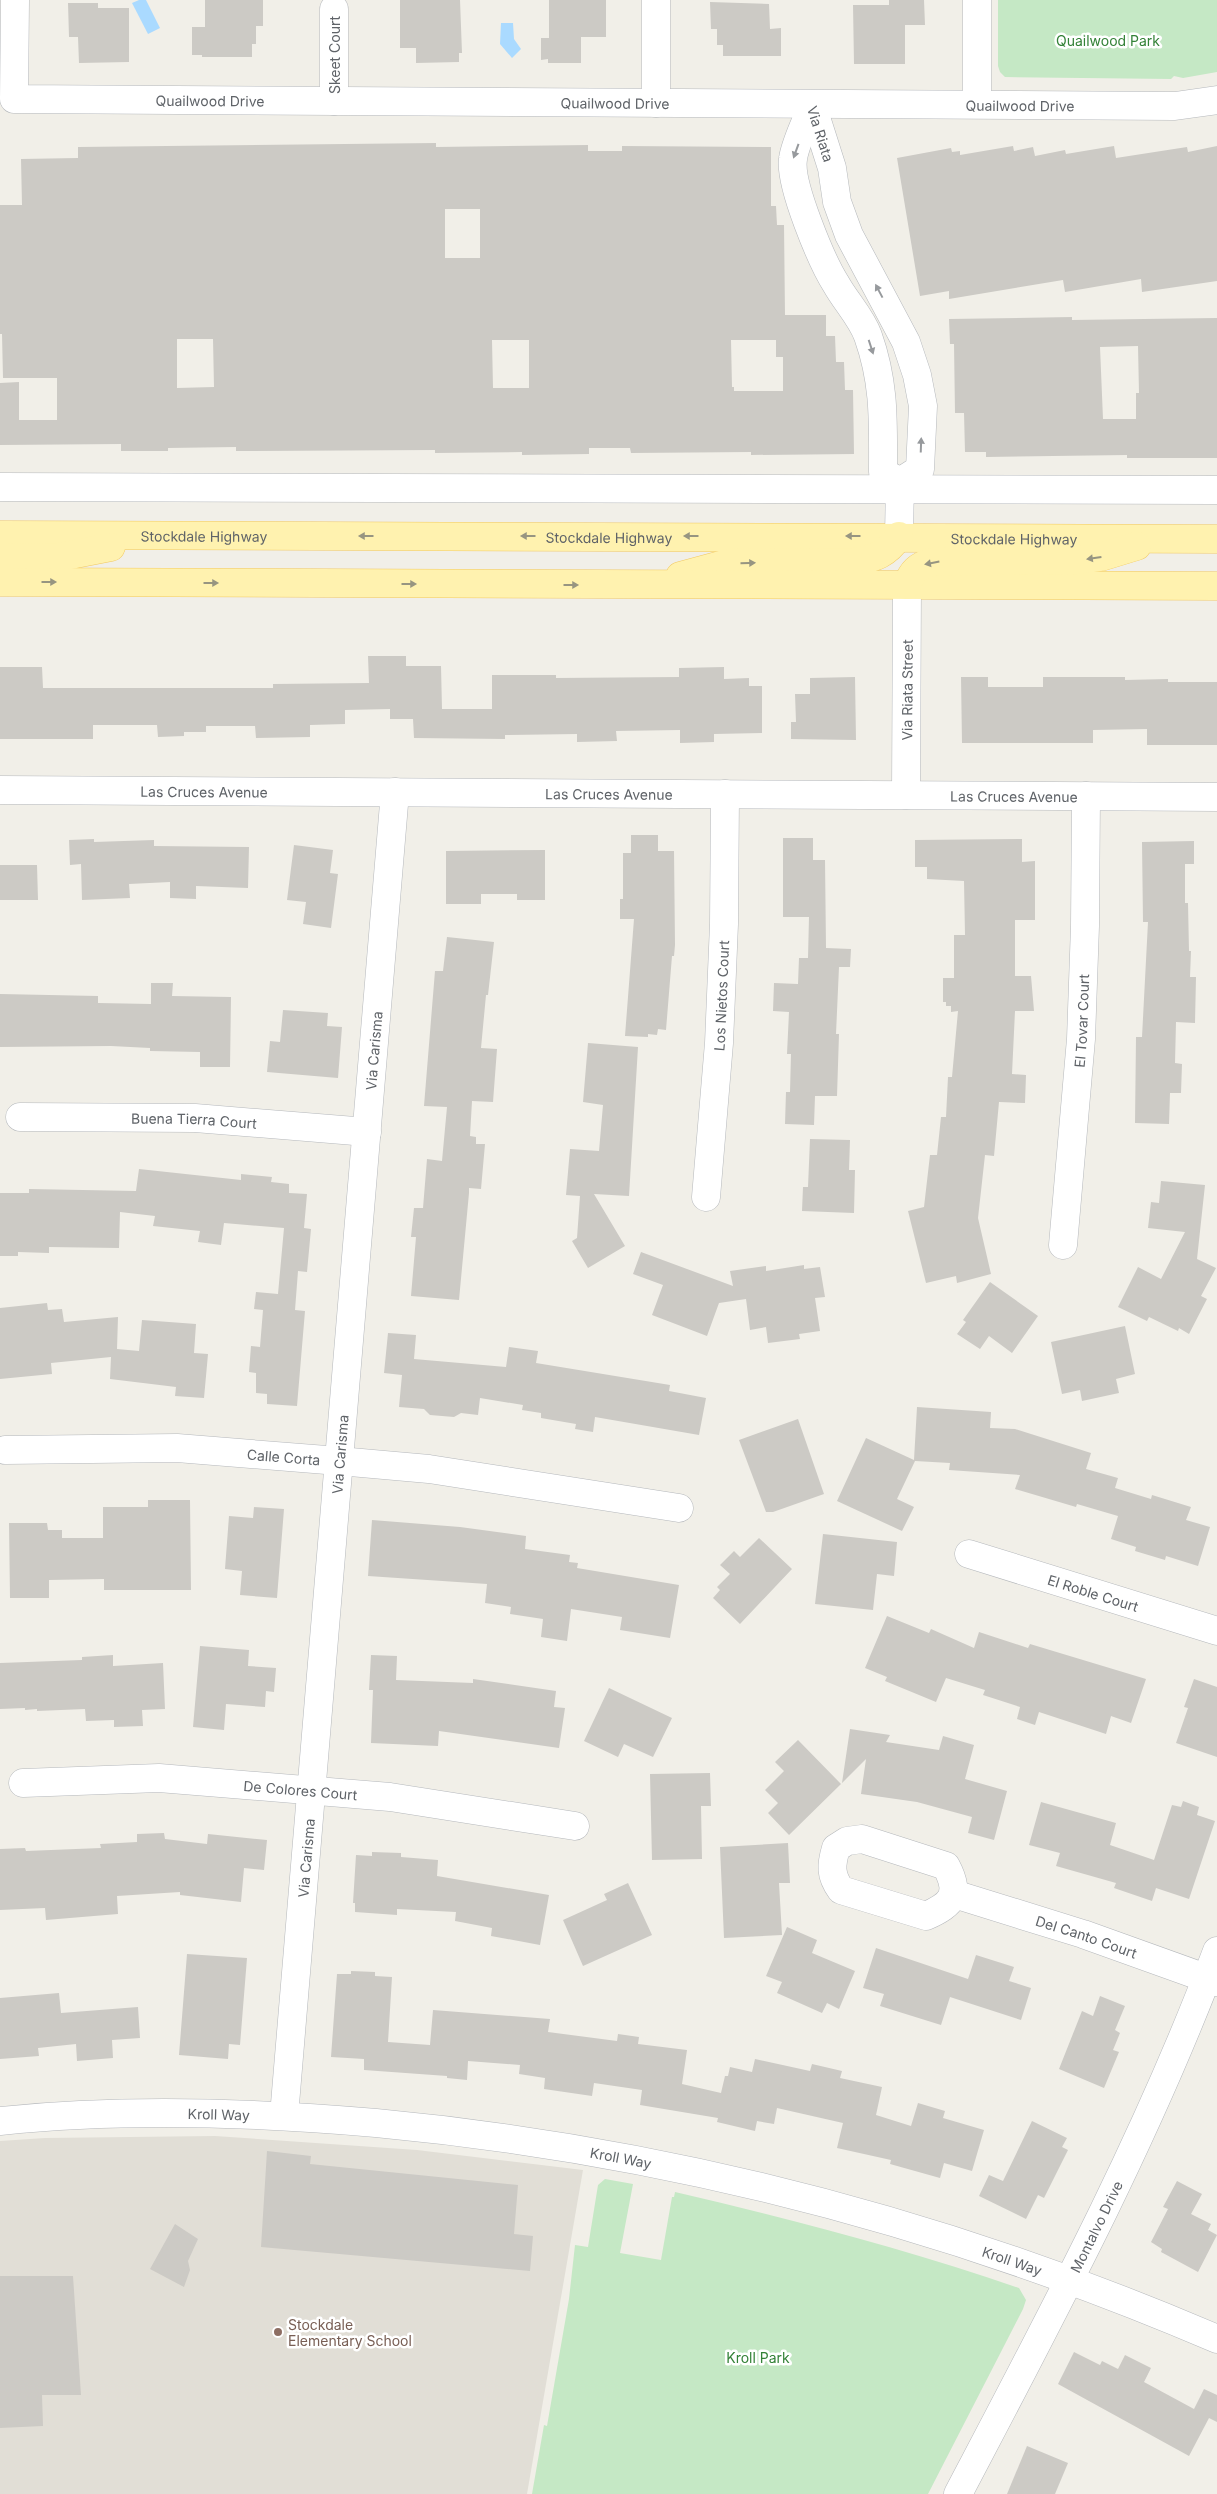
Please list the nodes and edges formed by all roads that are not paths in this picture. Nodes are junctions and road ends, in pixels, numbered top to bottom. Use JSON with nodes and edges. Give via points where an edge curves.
{"nodes":[{"id":1,"x":15,"y":0,"type":"edge"},
{"id":2,"x":656,"y":0,"type":"edge"},
{"id":3,"x":977,"y":0,"type":"edge"},
{"id":4,"x":334,"y":9,"type":"dead end"},
{"id":5,"x":1217,"y":100,"type":"edge"},
{"id":6,"x":334,"y":101,"type":"junction"},
{"id":7,"x":656,"y":103,"type":"junction"},
{"id":8,"x":976,"y":104,"type":"junction"},
{"id":9,"x":812,"y":105,"type":"junction"},
{"id":10,"x":900,"y":486,"type":"junction"},
{"id":11,"x":0,"y":487,"type":"edge"},
{"id":12,"x":1217,"y":490,"type":"edge"},
{"id":13,"x":0,"y":535,"type":"edge"},
{"id":14,"x":166,"y":536,"type":"junction"},
{"id":15,"x":899,"y":536,"type":"junction"},
{"id":16,"x":1157,"y":538,"type":"junction"},
{"id":17,"x":1217,"y":539,"type":"edge"},
{"id":18,"x":0,"y":558,"type":"edge"},
{"id":19,"x":0,"y":582,"type":"edge"},
{"id":20,"x":650,"y":585,"type":"junction"},
{"id":21,"x":907,"y":585,"type":"junction"},
{"id":22,"x":1217,"y":586,"type":"edge"},
{"id":23,"x":0,"y":790,"type":"edge"},
{"id":24,"x":395,"y":792,"type":"junction"},
{"id":25,"x":725,"y":794,"type":"junction"},
{"id":26,"x":906,"y":795,"type":"junction"},
{"id":27,"x":1086,"y":796,"type":"junction"},
{"id":28,"x":1217,"y":797,"type":"edge"},
{"id":29,"x":20,"y":1117,"type":"dead end"},
{"id":30,"x":366,"y":1132,"type":"junction"},
{"id":31,"x":706,"y":1197,"type":"dead end"},
{"id":32,"x":1063,"y":1245,"type":"dead end"},
{"id":33,"x":5,"y":1450,"type":"dead end"},
{"id":34,"x":339,"y":1461,"type":"junction"},
{"id":35,"x":679,"y":1508,"type":"dead end"},
{"id":36,"x":969,"y":1554,"type":"dead end"},
{"id":37,"x":1217,"y":1630,"type":"edge"},
{"id":38,"x":23,"y":1784,"type":"dead end"},
{"id":39,"x":311,"y":1790,"type":"junction"},
{"id":40,"x":575,"y":1826,"type":"dead end"},
{"id":41,"x":954,"y":1894,"type":"dead end"},
{"id":42,"x":1217,"y":1951,"type":"edge"},
{"id":43,"x":1212,"y":1980,"type":"edge"},
{"id":44,"x":284,"y":2116,"type":"junction"},
{"id":45,"x":0,"y":2121,"type":"edge"},
{"id":46,"x":1068,"y":2278,"type":"junction"},
{"id":47,"x":1217,"y":2339,"type":"edge"},
{"id":48,"x":958,"y":2494,"type":"edge"}],
"edges":[{"from":1,"to":6,"type":"street","name":"Quailwood Drive","via":[[14,99]]},
{"from":2,"to":7,"type":"street"},
{"from":3,"to":8,"type":"street"},
{"from":4,"to":6,"type":"street","name":"Skeet Court"},
{"from":5,"to":8,"type":"street","name":"Quailwood Drive","via":[[1175,106]]},
{"from":6,"to":7,"type":"street","name":"Quailwood Drive"},
{"from":7,"to":9,"type":"street","name":"Quailwood Drive"},
{"from":8,"to":9,"type":"street","name":"Quailwood Drive"},
{"from":9,"to":10,"type":"street","name":"Via Riata","one_way":true,"via":[[792,160],[798,194],[834,283],[867,334],[878,367],[883,398],[883,472]]},
{"from":10,"to":9,"type":"street","name":"Via Riata","one_way":true,"via":[[920,470],[922,406],[918,376],[906,342],[849,235]]},
{"from":10,"to":11,"type":"street"},
{"from":10,"to":12,"type":"street"},
{"from":10,"to":15,"type":"street"},
{"from":13,"to":14,"type":"main road","name":"Stockdale Highway"},
{"from":15,"to":14,"type":"main road","name":"Stockdale Highway","one_way":true},
{"from":14,"to":18,"type":"main road","via":[[60,557]]},
{"from":15,"to":16,"type":"main road","name":"Stockdale Highway"},
{"from":20,"to":15,"type":"main road","one_way":true,"via":[[728,564],[854,562],[890,549]]},
{"from":16,"to":17,"type":"main road","name":"Stockdale Highway"},
{"from":16,"to":21,"type":"main road","one_way":true,"via":[[1101,557],[1079,560],[931,562],[919,566]]},
{"from":19,"to":20,"type":"main road","one_way":true},
{"from":20,"to":21,"type":"main road"},
{"from":21,"to":22,"type":"main road"},
{"from":21,"to":26,"type":"street","name":"Via Riata Street"},
{"from":23,"to":24,"type":"street","name":"Las Cruces Avenue"},
{"from":24,"to":25,"type":"street","name":"Las Cruces Avenue"},
{"from":24,"to":30,"type":"street","name":"Via Carisma"},
{"from":25,"to":26,"type":"street","name":"Las Cruces Avenue"},
{"from":25,"to":31,"type":"street","name":"Los Nietos Court","via":[[720,1033]]},
{"from":26,"to":27,"type":"street","name":"Las Cruces Avenue"},
{"from":27,"to":28,"type":"street","name":"Las Cruces Avenue"},
{"from":27,"to":32,"type":"street","name":"El Tovar Court","via":[[1081,1039]]},
{"from":29,"to":30,"type":"street","name":"Buena Tierra Court","via":[[195,1118]]},
{"from":30,"to":34,"type":"street","name":"Via Carisma"},
{"from":33,"to":34,"type":"street","name":"Calle Corta","via":[[177,1448]]},
{"from":34,"to":35,"type":"street","name":"Calle Corta","via":[[429,1469]]},
{"from":34,"to":39,"type":"street","name":"Via Carisma"},
{"from":36,"to":37,"type":"street","name":"El Roble Court"},
{"from":38,"to":39,"type":"street","name":"De Colores Court","via":[[159,1778]]},
{"from":39,"to":40,"type":"street","name":"De Colores Court","via":[[390,1797]]},
{"from":39,"to":44,"type":"street","name":"Via Carisma"},
{"from":41,"to":43,"type":"street","name":"Del Canto Court","via":[[1083,1934]]},
{"from":42,"to":43,"type":"street","name":"Montalvo Drive"},
{"from":43,"to":46,"type":"street","name":"Montalvo Drive"},
{"from":44,"to":45,"type":"street","name":"Kroll Way","via":[[188,2113]]},
{"from":44,"to":46,"type":"street","name":"Kroll Way","via":[[520,2140],[706,2173],[844,2207],[947,2237]]},
{"from":46,"to":47,"type":"street","name":"Kroll Way"},
{"from":46,"to":48,"type":"street","name":"Montalvo Drive"}]}
